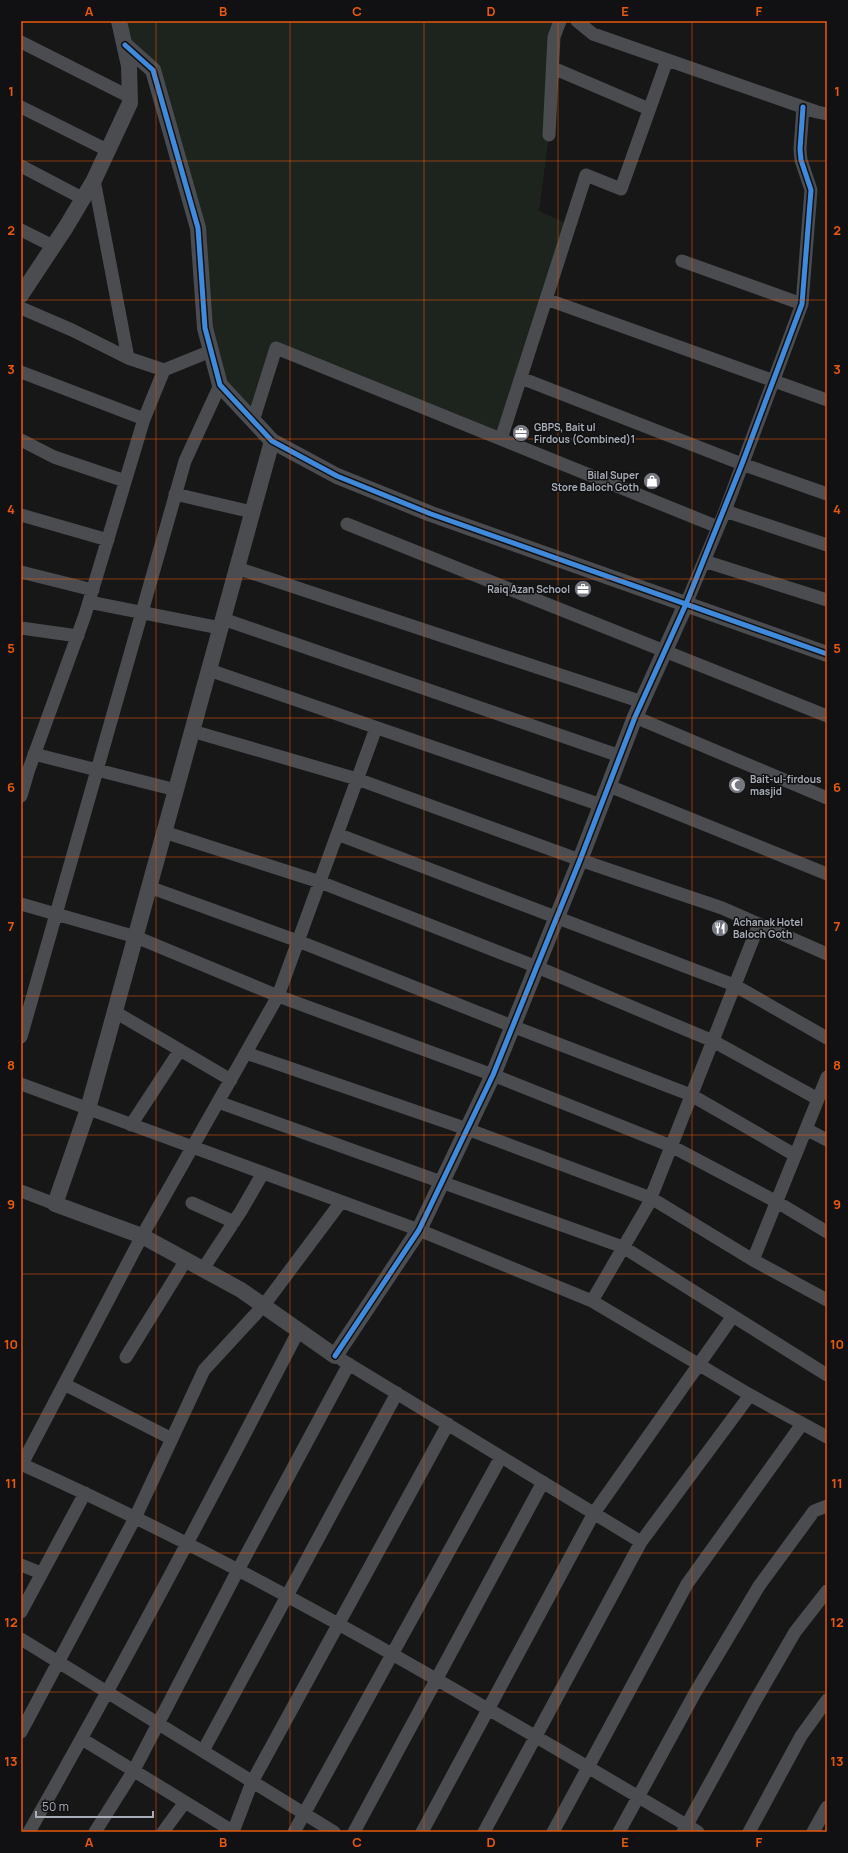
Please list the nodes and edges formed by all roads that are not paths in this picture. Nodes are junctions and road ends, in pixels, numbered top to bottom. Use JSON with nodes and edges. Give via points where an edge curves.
{"nodes":[{"id":1,"x":119,"y":21,"type":"edge"},
{"id":2,"x":560,"y":21,"type":"edge"},
{"id":3,"x":577,"y":21,"type":"edge"},
{"id":4,"x":21,"y":42,"type":"edge"},
{"id":5,"x":124,"y":45,"type":"junction"},
{"id":6,"x":667,"y":60,"type":"junction"},
{"id":7,"x":553,"y":68,"type":"junction"},
{"id":8,"x":130,"y":96,"type":"junction"},
{"id":9,"x":21,"y":107,"type":"edge"},
{"id":10,"x":803,"y":107,"type":"junction"},
{"id":11,"x":649,"y":109,"type":"junction"},
{"id":12,"x":827,"y":114,"type":"edge"},
{"id":13,"x":549,"y":135,"type":"dead end"},
{"id":14,"x":107,"y":150,"type":"junction"},
{"id":15,"x":21,"y":166,"type":"edge"},
{"id":16,"x":94,"y":180,"type":"junction"},
{"id":17,"x":82,"y":198,"type":"junction"},
{"id":18,"x":21,"y":230,"type":"edge"},
{"id":19,"x":53,"y":246,"type":"junction"},
{"id":20,"x":682,"y":260,"type":"dead end"},
{"id":21,"x":21,"y":297,"type":"edge"},
{"id":22,"x":546,"y":299,"type":"junction"},
{"id":23,"x":802,"y":304,"type":"junction"},
{"id":24,"x":211,"y":351,"type":"junction"},
{"id":25,"x":128,"y":358,"type":"junction"},
{"id":26,"x":164,"y":370,"type":"junction"},
{"id":27,"x":21,"y":372,"type":"edge"},
{"id":28,"x":521,"y":378,"type":"junction"},
{"id":29,"x":774,"y":380,"type":"junction"},
{"id":30,"x":220,"y":385,"type":"junction"},
{"id":31,"x":827,"y":400,"type":"edge"},
{"id":32,"x":144,"y":419,"type":"junction"},
{"id":33,"x":254,"y":421,"type":"junction"},
{"id":34,"x":501,"y":439,"type":"junction"},
{"id":35,"x":21,"y":440,"type":"edge"},
{"id":36,"x":272,"y":441,"type":"junction"},
{"id":37,"x":742,"y":464,"type":"junction"},
{"id":38,"x":125,"y":481,"type":"junction"},
{"id":39,"x":175,"y":494,"type":"junction"},
{"id":40,"x":827,"y":494,"type":"edge"},
{"id":41,"x":725,"y":511,"type":"junction"},
{"id":42,"x":252,"y":512,"type":"junction"},
{"id":43,"x":21,"y":515,"type":"edge"},
{"id":44,"x":347,"y":524,"type":"dead end"},
{"id":45,"x":718,"y":527,"type":"junction"},
{"id":46,"x":108,"y":540,"type":"junction"},
{"id":47,"x":827,"y":544,"type":"edge"},
{"id":48,"x":704,"y":561,"type":"junction"},
{"id":49,"x":237,"y":568,"type":"junction"},
{"id":50,"x":21,"y":572,"type":"edge"},
{"id":51,"x":91,"y":596,"type":"junction"},
{"id":52,"x":827,"y":600,"type":"edge"},
{"id":53,"x":686,"y":604,"type":"junction"},
{"id":54,"x":142,"y":613,"type":"junction"},
{"id":55,"x":221,"y":624,"type":"junction"},
{"id":56,"x":22,"y":630,"type":"edge"},
{"id":57,"x":78,"y":636,"type":"junction"},
{"id":58,"x":664,"y":652,"type":"junction"},
{"id":59,"x":827,"y":654,"type":"edge"},
{"id":60,"x":209,"y":670,"type":"junction"},
{"id":61,"x":642,"y":702,"type":"junction"},
{"id":62,"x":827,"y":716,"type":"edge"},
{"id":63,"x":635,"y":717,"type":"junction"},
{"id":64,"x":376,"y":728,"type":"junction"},
{"id":65,"x":192,"y":731,"type":"junction"},
{"id":66,"x":34,"y":754,"type":"junction"},
{"id":67,"x":620,"y":756,"type":"junction"},
{"id":68,"x":97,"y":770,"type":"junction"},
{"id":69,"x":357,"y":779,"type":"junction"},
{"id":70,"x":609,"y":786,"type":"junction"},
{"id":71,"x":176,"y":790,"type":"junction"},
{"id":72,"x":21,"y":796,"type":"edge"},
{"id":73,"x":827,"y":798,"type":"edge"},
{"id":74,"x":601,"y":805,"type":"junction"},
{"id":75,"x":164,"y":832,"type":"junction"},
{"id":76,"x":337,"y":834,"type":"junction"},
{"id":77,"x":580,"y":860,"type":"junction"},
{"id":78,"x":827,"y":874,"type":"edge"},
{"id":79,"x":320,"y":882,"type":"junction"},
{"id":80,"x":149,"y":887,"type":"junction"},
{"id":81,"x":21,"y":904,"type":"edge"},
{"id":82,"x":56,"y":914,"type":"junction"},
{"id":83,"x":557,"y":918,"type":"junction"},
{"id":84,"x":759,"y":924,"type":"junction"},
{"id":85,"x":136,"y":936,"type":"junction"},
{"id":86,"x":298,"y":941,"type":"junction"},
{"id":87,"x":827,"y":954,"type":"edge"},
{"id":88,"x":537,"y":966,"type":"junction"},
{"id":89,"x":734,"y":985,"type":"junction"},
{"id":90,"x":278,"y":996,"type":"junction"},
{"id":91,"x":115,"y":1012,"type":"junction"},
{"id":92,"x":512,"y":1026,"type":"junction"},
{"id":93,"x":21,"y":1038,"type":"edge"},
{"id":94,"x":827,"y":1038,"type":"edge"},
{"id":95,"x":713,"y":1041,"type":"junction"},
{"id":96,"x":180,"y":1050,"type":"junction"},
{"id":97,"x":246,"y":1053,"type":"junction"},
{"id":98,"x":493,"y":1075,"type":"junction"},
{"id":99,"x":827,"y":1077,"type":"edge"},
{"id":100,"x":230,"y":1080,"type":"junction"},
{"id":101,"x":21,"y":1084,"type":"edge"},
{"id":102,"x":692,"y":1095,"type":"junction"},
{"id":103,"x":818,"y":1099,"type":"junction"},
{"id":104,"x":218,"y":1102,"type":"junction"},
{"id":105,"x":88,"y":1109,"type":"junction"},
{"id":106,"x":131,"y":1125,"type":"junction"},
{"id":107,"x":466,"y":1129,"type":"junction"},
{"id":108,"x":806,"y":1129,"type":"junction"},
{"id":109,"x":827,"y":1140,"type":"edge"},
{"id":110,"x":671,"y":1146,"type":"junction"},
{"id":111,"x":192,"y":1147,"type":"junction"},
{"id":112,"x":795,"y":1155,"type":"junction"},
{"id":113,"x":263,"y":1173,"type":"junction"},
{"id":114,"x":441,"y":1182,"type":"junction"},
{"id":115,"x":21,"y":1191,"type":"edge"},
{"id":116,"x":651,"y":1198,"type":"junction"},
{"id":117,"x":341,"y":1202,"type":"junction"},
{"id":118,"x":776,"y":1202,"type":"junction"},
{"id":119,"x":192,"y":1203,"type":"dead end"},
{"id":120,"x":55,"y":1204,"type":"junction"},
{"id":121,"x":234,"y":1222,"type":"junction"},
{"id":122,"x":418,"y":1230,"type":"junction"},
{"id":123,"x":827,"y":1232,"type":"edge"},
{"id":124,"x":142,"y":1236,"type":"junction"},
{"id":125,"x":623,"y":1247,"type":"junction"},
{"id":126,"x":186,"y":1260,"type":"junction"},
{"id":127,"x":753,"y":1260,"type":"junction"},
{"id":128,"x":203,"y":1269,"type":"junction"},
{"id":129,"x":827,"y":1300,"type":"edge"},
{"id":130,"x":592,"y":1301,"type":"junction"},
{"id":131,"x":264,"y":1305,"type":"junction"},
{"id":132,"x":733,"y":1316,"type":"junction"},
{"id":133,"x":299,"y":1330,"type":"junction"},
{"id":134,"x":126,"y":1356,"type":"dead end"},
{"id":135,"x":335,"y":1356,"type":"junction"},
{"id":136,"x":349,"y":1364,"type":"junction"},
{"id":137,"x":700,"y":1365,"type":"junction"},
{"id":138,"x":827,"y":1375,"type":"edge"},
{"id":139,"x":64,"y":1384,"type":"junction"},
{"id":140,"x":397,"y":1393,"type":"junction"},
{"id":141,"x":750,"y":1395,"type":"junction"},
{"id":142,"x":448,"y":1424,"type":"junction"},
{"id":143,"x":802,"y":1424,"type":"junction"},
{"id":144,"x":827,"y":1437,"type":"edge"},
{"id":145,"x":172,"y":1439,"type":"junction"},
{"id":146,"x":501,"y":1457,"type":"junction"},
{"id":147,"x":21,"y":1464,"type":"edge"},
{"id":148,"x":544,"y":1482,"type":"junction"},
{"id":149,"x":85,"y":1493,"type":"junction"},
{"id":150,"x":827,"y":1506,"type":"edge"},
{"id":151,"x":594,"y":1513,"type":"junction"},
{"id":152,"x":135,"y":1518,"type":"junction"},
{"id":153,"x":641,"y":1542,"type":"junction"},
{"id":154,"x":188,"y":1545,"type":"junction"},
{"id":155,"x":21,"y":1565,"type":"edge"},
{"id":156,"x":238,"y":1570,"type":"junction"},
{"id":157,"x":40,"y":1573,"type":"junction"},
{"id":158,"x":827,"y":1591,"type":"edge"},
{"id":159,"x":287,"y":1597,"type":"junction"},
{"id":160,"x":21,"y":1612,"type":"edge"},
{"id":161,"x":338,"y":1625,"type":"junction"},
{"id":162,"x":21,"y":1639,"type":"edge"},
{"id":163,"x":392,"y":1655,"type":"junction"},
{"id":164,"x":58,"y":1662,"type":"junction"},
{"id":165,"x":436,"y":1680,"type":"junction"},
{"id":166,"x":108,"y":1692,"type":"junction"},
{"id":167,"x":827,"y":1700,"type":"edge"},
{"id":168,"x":489,"y":1709,"type":"junction"},
{"id":169,"x":158,"y":1724,"type":"junction"},
{"id":170,"x":21,"y":1732,"type":"edge"},
{"id":171,"x":536,"y":1737,"type":"junction"},
{"id":172,"x":82,"y":1739,"type":"junction"},
{"id":173,"x":203,"y":1752,"type":"junction"},
{"id":174,"x":587,"y":1767,"type":"junction"},
{"id":175,"x":134,"y":1770,"type":"junction"},
{"id":176,"x":252,"y":1782,"type":"junction"},
{"id":177,"x":638,"y":1797,"type":"junction"},
{"id":178,"x":185,"y":1802,"type":"junction"},
{"id":179,"x":827,"y":1807,"type":"edge"},
{"id":180,"x":304,"y":1814,"type":"junction"},
{"id":181,"x":685,"y":1829,"type":"edge"},
{"id":182,"x":29,"y":1832,"type":"edge"},
{"id":183,"x":95,"y":1832,"type":"edge"},
{"id":184,"x":163,"y":1832,"type":"edge"},
{"id":185,"x":233,"y":1832,"type":"edge"},
{"id":186,"x":294,"y":1832,"type":"edge"},
{"id":187,"x":334,"y":1832,"type":"edge"},
{"id":188,"x":354,"y":1832,"type":"edge"},
{"id":189,"x":422,"y":1832,"type":"edge"},
{"id":190,"x":484,"y":1832,"type":"edge"},
{"id":191,"x":553,"y":1832,"type":"edge"},
{"id":192,"x":619,"y":1832,"type":"edge"},
{"id":193,"x":698,"y":1832,"type":"edge"},
{"id":194,"x":749,"y":1832,"type":"edge"},
{"id":195,"x":813,"y":1832,"type":"edge"}],
"edges":[{"from":1,"to":5,"type":"street"},
{"from":2,"to":7,"type":"street","via":[[554,37]]},
{"from":3,"to":6,"type":"street","via":[[593,34]]},
{"from":4,"to":8,"type":"street"},
{"from":5,"to":8,"type":"street","via":[[129,66]]},
{"from":5,"to":24,"type":"street","via":[[153,70],[196,220],[205,328]]},
{"from":6,"to":10,"type":"street"},
{"from":6,"to":11,"type":"street"},
{"from":7,"to":11,"type":"street"},
{"from":7,"to":13,"type":"street"},
{"from":8,"to":14,"type":"street","via":[[130,103]]},
{"from":9,"to":14,"type":"street"},
{"from":10,"to":12,"type":"street"},
{"from":10,"to":23,"type":"street","via":[[800,149],[802,165],[812,190]]},
{"from":11,"to":22,"type":"street","via":[[621,188],[586,175]]},
{"from":14,"to":16,"type":"street"},
{"from":15,"to":17,"type":"street"},
{"from":16,"to":17,"type":"street"},
{"from":16,"to":25,"type":"street"},
{"from":17,"to":19,"type":"street"},
{"from":18,"to":19,"type":"street"},
{"from":19,"to":21,"type":"street"},
{"from":20,"to":23,"type":"street"},
{"from":21,"to":25,"type":"street","via":[[72,330]]},
{"from":22,"to":28,"type":"street"},
{"from":22,"to":29,"type":"street"},
{"from":23,"to":29,"type":"street"},
{"from":24,"to":26,"type":"street"},
{"from":24,"to":30,"type":"street"},
{"from":25,"to":26,"type":"street"},
{"from":26,"to":32,"type":"street"},
{"from":27,"to":32,"type":"street"},
{"from":28,"to":34,"type":"street"},
{"from":28,"to":37,"type":"street"},
{"from":29,"to":31,"type":"street"},
{"from":29,"to":37,"type":"street"},
{"from":30,"to":33,"type":"street"},
{"from":30,"to":39,"type":"street","via":[[185,461]]},
{"from":32,"to":38,"type":"street"},
{"from":33,"to":34,"type":"street","via":[[276,348]]},
{"from":33,"to":36,"type":"street"},
{"from":34,"to":45,"type":"street"},
{"from":35,"to":38,"type":"street","via":[[54,457]]},
{"from":36,"to":42,"type":"street"},
{"from":36,"to":53,"type":"street","via":[[337,476],[431,514]]},
{"from":37,"to":40,"type":"street"},
{"from":37,"to":41,"type":"street"},
{"from":38,"to":46,"type":"street"},
{"from":39,"to":42,"type":"street"},
{"from":39,"to":54,"type":"street"},
{"from":41,"to":45,"type":"street"},
{"from":41,"to":47,"type":"street"},
{"from":42,"to":49,"type":"street"},
{"from":43,"to":46,"type":"street"},
{"from":44,"to":58,"type":"street"},
{"from":45,"to":48,"type":"street"},
{"from":46,"to":51,"type":"street"},
{"from":48,"to":52,"type":"street"},
{"from":48,"to":53,"type":"street"},
{"from":49,"to":55,"type":"street"},
{"from":49,"to":61,"type":"street"},
{"from":50,"to":51,"type":"street"},
{"from":51,"to":54,"type":"street"},
{"from":51,"to":57,"type":"street"},
{"from":53,"to":58,"type":"street"},
{"from":53,"to":59,"type":"street"},
{"from":54,"to":55,"type":"street"},
{"from":54,"to":68,"type":"street"},
{"from":55,"to":60,"type":"street"},
{"from":55,"to":67,"type":"street"},
{"from":56,"to":57,"type":"street"},
{"from":57,"to":66,"type":"street"},
{"from":58,"to":61,"type":"street"},
{"from":58,"to":62,"type":"street"},
{"from":60,"to":64,"type":"street"},
{"from":60,"to":65,"type":"street"},
{"from":61,"to":63,"type":"street"},
{"from":63,"to":67,"type":"street"},
{"from":63,"to":73,"type":"street"},
{"from":64,"to":69,"type":"street"},
{"from":64,"to":74,"type":"street"},
{"from":65,"to":69,"type":"street"},
{"from":65,"to":71,"type":"street"},
{"from":66,"to":68,"type":"street"},
{"from":66,"to":72,"type":"street"},
{"from":67,"to":70,"type":"street"},
{"from":68,"to":71,"type":"street"},
{"from":68,"to":82,"type":"street"},
{"from":69,"to":76,"type":"street"},
{"from":69,"to":77,"type":"street"},
{"from":70,"to":74,"type":"street"},
{"from":70,"to":78,"type":"street"},
{"from":71,"to":75,"type":"street"},
{"from":74,"to":77,"type":"street"},
{"from":75,"to":79,"type":"street"},
{"from":75,"to":80,"type":"street"},
{"from":76,"to":79,"type":"street"},
{"from":76,"to":83,"type":"street"},
{"from":77,"to":83,"type":"street"},
{"from":77,"to":84,"type":"street","via":[[722,908]]},
{"from":79,"to":86,"type":"street"},
{"from":79,"to":88,"type":"street"},
{"from":80,"to":85,"type":"street"},
{"from":80,"to":86,"type":"street"},
{"from":81,"to":82,"type":"street"},
{"from":82,"to":85,"type":"street"},
{"from":82,"to":93,"type":"street"},
{"from":83,"to":88,"type":"street"},
{"from":83,"to":89,"type":"street"},
{"from":84,"to":87,"type":"street"},
{"from":84,"to":89,"type":"street"},
{"from":85,"to":90,"type":"street"},
{"from":85,"to":91,"type":"street"},
{"from":86,"to":90,"type":"street"},
{"from":86,"to":92,"type":"street"},
{"from":88,"to":92,"type":"street"},
{"from":88,"to":95,"type":"street"},
{"from":89,"to":94,"type":"street"},
{"from":89,"to":95,"type":"street"},
{"from":90,"to":97,"type":"street"},
{"from":90,"to":98,"type":"street"},
{"from":91,"to":96,"type":"street"},
{"from":91,"to":105,"type":"street"},
{"from":92,"to":98,"type":"street"},
{"from":92,"to":102,"type":"street"},
{"from":95,"to":102,"type":"street"},
{"from":95,"to":103,"type":"street"},
{"from":96,"to":100,"type":"street"},
{"from":96,"to":106,"type":"street"},
{"from":97,"to":100,"type":"street"},
{"from":97,"to":107,"type":"street"},
{"from":98,"to":107,"type":"street"},
{"from":98,"to":110,"type":"street"},
{"from":99,"to":103,"type":"street"},
{"from":100,"to":104,"type":"street"},
{"from":101,"to":105,"type":"street"},
{"from":102,"to":110,"type":"street"},
{"from":102,"to":112,"type":"street"},
{"from":103,"to":108,"type":"street"},
{"from":104,"to":111,"type":"street"},
{"from":104,"to":114,"type":"street"},
{"from":105,"to":106,"type":"street"},
{"from":105,"to":120,"type":"street"},
{"from":106,"to":111,"type":"street"},
{"from":107,"to":114,"type":"street"},
{"from":107,"to":116,"type":"street"},
{"from":108,"to":109,"type":"street"},
{"from":108,"to":112,"type":"street"},
{"from":110,"to":116,"type":"street"},
{"from":110,"to":118,"type":"street"},
{"from":111,"to":113,"type":"street"},
{"from":111,"to":124,"type":"street"},
{"from":112,"to":118,"type":"street"},
{"from":113,"to":117,"type":"street"},
{"from":113,"to":121,"type":"street"},
{"from":114,"to":122,"type":"street"},
{"from":114,"to":125,"type":"street"},
{"from":115,"to":120,"type":"street"},
{"from":116,"to":125,"type":"street"},
{"from":116,"to":127,"type":"street"},
{"from":117,"to":122,"type":"street"},
{"from":117,"to":131,"type":"street"},
{"from":118,"to":123,"type":"street"},
{"from":118,"to":127,"type":"street"},
{"from":119,"to":121,"type":"street"},
{"from":120,"to":124,"type":"street"},
{"from":121,"to":128,"type":"street"},
{"from":122,"to":130,"type":"street"},
{"from":122,"to":135,"type":"street"},
{"from":124,"to":126,"type":"street"},
{"from":124,"to":139,"type":"street"},
{"from":125,"to":130,"type":"street"},
{"from":125,"to":132,"type":"street"},
{"from":126,"to":128,"type":"street"},
{"from":126,"to":134,"type":"street"},
{"from":127,"to":129,"type":"street"},
{"from":128,"to":131,"type":"street"},
{"from":130,"to":137,"type":"street"},
{"from":131,"to":133,"type":"street"},
{"from":131,"to":145,"type":"street","via":[[204,1370]]},
{"from":132,"to":137,"type":"street"},
{"from":132,"to":138,"type":"street"},
{"from":133,"to":135,"type":"street"},
{"from":133,"to":154,"type":"street"},
{"from":135,"to":136,"type":"street"},
{"from":136,"to":140,"type":"street"},
{"from":136,"to":156,"type":"street"},
{"from":137,"to":141,"type":"street"},
{"from":137,"to":151,"type":"street"},
{"from":139,"to":145,"type":"street"},
{"from":139,"to":147,"type":"street"},
{"from":140,"to":142,"type":"street"},
{"from":140,"to":159,"type":"street"},
{"from":141,"to":143,"type":"street"},
{"from":141,"to":153,"type":"street"},
{"from":142,"to":146,"type":"street"},
{"from":142,"to":161,"type":"street"},
{"from":143,"to":144,"type":"street"},
{"from":143,"to":174,"type":"street","via":[[687,1584]]},
{"from":145,"to":152,"type":"street"},
{"from":146,"to":148,"type":"street"},
{"from":146,"to":163,"type":"street"},
{"from":147,"to":149,"type":"street"},
{"from":148,"to":151,"type":"street"},
{"from":148,"to":165,"type":"street"},
{"from":149,"to":152,"type":"street"},
{"from":149,"to":157,"type":"street"},
{"from":150,"to":177,"type":"street","via":[[814,1511],[760,1586],[695,1693]]},
{"from":151,"to":153,"type":"street"},
{"from":151,"to":168,"type":"street"},
{"from":152,"to":154,"type":"street"},
{"from":152,"to":164,"type":"street"},
{"from":153,"to":171,"type":"street"},
{"from":154,"to":156,"type":"street"},
{"from":154,"to":166,"type":"street"},
{"from":155,"to":157,"type":"street"},
{"from":156,"to":159,"type":"street"},
{"from":156,"to":169,"type":"street"},
{"from":157,"to":160,"type":"street"},
{"from":158,"to":181,"type":"street","via":[[795,1632]]},
{"from":159,"to":161,"type":"street"},
{"from":159,"to":173,"type":"street"},
{"from":161,"to":163,"type":"street"},
{"from":161,"to":176,"type":"street"},
{"from":162,"to":164,"type":"street"},
{"from":163,"to":165,"type":"street"},
{"from":163,"to":180,"type":"street"},
{"from":164,"to":166,"type":"street"},
{"from":164,"to":170,"type":"street"},
{"from":165,"to":168,"type":"street"},
{"from":165,"to":188,"type":"street"},
{"from":166,"to":169,"type":"street"},
{"from":166,"to":172,"type":"street"},
{"from":167,"to":194,"type":"street","via":[[801,1736]]},
{"from":168,"to":171,"type":"street"},
{"from":168,"to":189,"type":"street"},
{"from":169,"to":173,"type":"street"},
{"from":169,"to":175,"type":"street"},
{"from":171,"to":174,"type":"street"},
{"from":171,"to":190,"type":"street"},
{"from":172,"to":175,"type":"street"},
{"from":172,"to":182,"type":"street"},
{"from":173,"to":176,"type":"street"},
{"from":174,"to":177,"type":"street"},
{"from":174,"to":191,"type":"street"},
{"from":175,"to":178,"type":"street"},
{"from":175,"to":183,"type":"street"},
{"from":176,"to":180,"type":"street"},
{"from":176,"to":185,"type":"street"},
{"from":177,"to":181,"type":"street"},
{"from":177,"to":192,"type":"street"},
{"from":178,"to":184,"type":"street"},
{"from":178,"to":185,"type":"street"},
{"from":179,"to":195,"type":"street"},
{"from":180,"to":186,"type":"street"},
{"from":180,"to":187,"type":"street"},
{"from":181,"to":193,"type":"street"}]}
